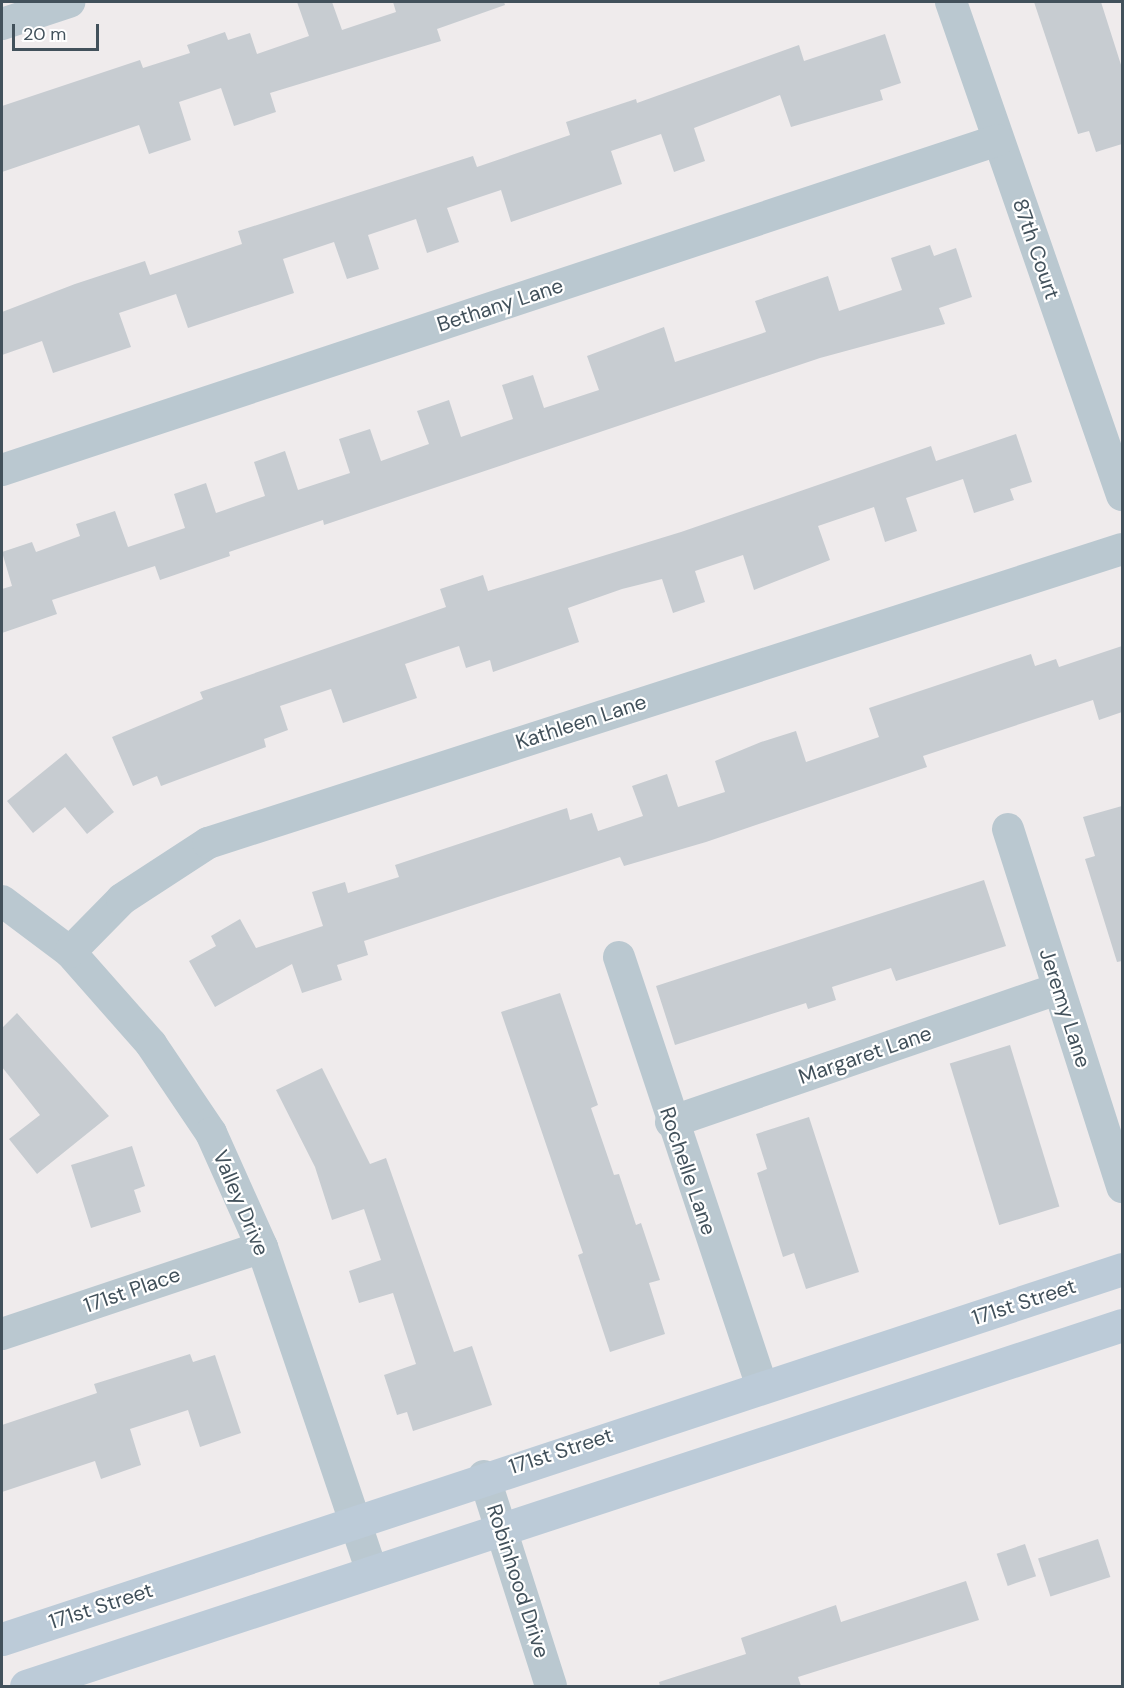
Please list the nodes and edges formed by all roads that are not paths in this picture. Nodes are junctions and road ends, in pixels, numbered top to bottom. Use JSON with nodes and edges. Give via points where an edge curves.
{"nodes":[{"id":1,"x":65,"y":2,"type":"edge"},
{"id":2,"x":951,"y":2,"type":"edge"},
{"id":3,"x":2,"y":24,"type":"edge"},
{"id":4,"x":998,"y":140,"type":"junction"},
{"id":5,"x":2,"y":470,"type":"edge"},
{"id":6,"x":1122,"y":495,"type":"edge"},
{"id":7,"x":1122,"y":549,"type":"edge"},
{"id":8,"x":1008,"y":829,"type":"dead end"},
{"id":9,"x":2,"y":901,"type":"edge"},
{"id":10,"x":70,"y":952,"type":"junction"},
{"id":11,"x":619,"y":957,"type":"dead end"},
{"id":12,"x":1058,"y":989,"type":"junction"},
{"id":13,"x":671,"y":1122,"type":"junction"},
{"id":14,"x":1122,"y":1186,"type":"edge"},
{"id":15,"x":262,"y":1247,"type":"junction"},
{"id":16,"x":1122,"y":1269,"type":"edge"},
{"id":17,"x":1122,"y":1325,"type":"edge"},
{"id":18,"x":2,"y":1334,"type":"edge"},
{"id":19,"x":761,"y":1384,"type":"junction"},
{"id":20,"x":484,"y":1476,"type":"junction"},
{"id":21,"x":353,"y":1521,"type":"junction"},
{"id":22,"x":502,"y":1528,"type":"junction"},
{"id":23,"x":372,"y":1572,"type":"junction"},
{"id":24,"x":2,"y":1639,"type":"edge"},
{"id":25,"x":26,"y":1686,"type":"edge"},
{"id":26,"x":551,"y":1686,"type":"edge"}],
"edges":[{"from":1,"to":3,"type":"street"},
{"from":2,"to":4,"type":"street","name":"87th Court"},
{"from":4,"to":5,"type":"street","name":"Bethany Lane"},
{"from":4,"to":6,"type":"street","name":"87th Court"},
{"from":7,"to":10,"type":"street","name":"Kathleen Lane","via":[[208,843],[122,899]]},
{"from":8,"to":12,"type":"street","name":"Jeremy Lane"},
{"from":9,"to":10,"type":"street","name":"Valley Drive"},
{"from":10,"to":15,"type":"street","name":"Valley Drive","via":[[151,1044],[211,1133]]},
{"from":11,"to":13,"type":"street","name":"Rochelle Lane"},
{"from":12,"to":13,"type":"street","name":"Margaret Lane"},
{"from":12,"to":14,"type":"street","name":"Jeremy Lane"},
{"from":13,"to":19,"type":"street","name":"Rochelle Lane"},
{"from":15,"to":18,"type":"street","name":"171st Place"},
{"from":15,"to":21,"type":"street","name":"Valley Drive"},
{"from":16,"to":19,"type":"street","name":"171st Street"},
{"from":17,"to":22,"type":"street"},
{"from":19,"to":20,"type":"street","name":"171st Street"},
{"from":20,"to":21,"type":"street","name":"171st Street"},
{"from":20,"to":22,"type":"street","name":"Robinhood Drive"},
{"from":21,"to":23,"type":"street","name":"Valley Drive"},
{"from":21,"to":24,"type":"street","name":"171st Street"},
{"from":22,"to":23,"type":"street"},
{"from":22,"to":26,"type":"street","name":"Robinhood Drive"},
{"from":23,"to":25,"type":"street"}]}
